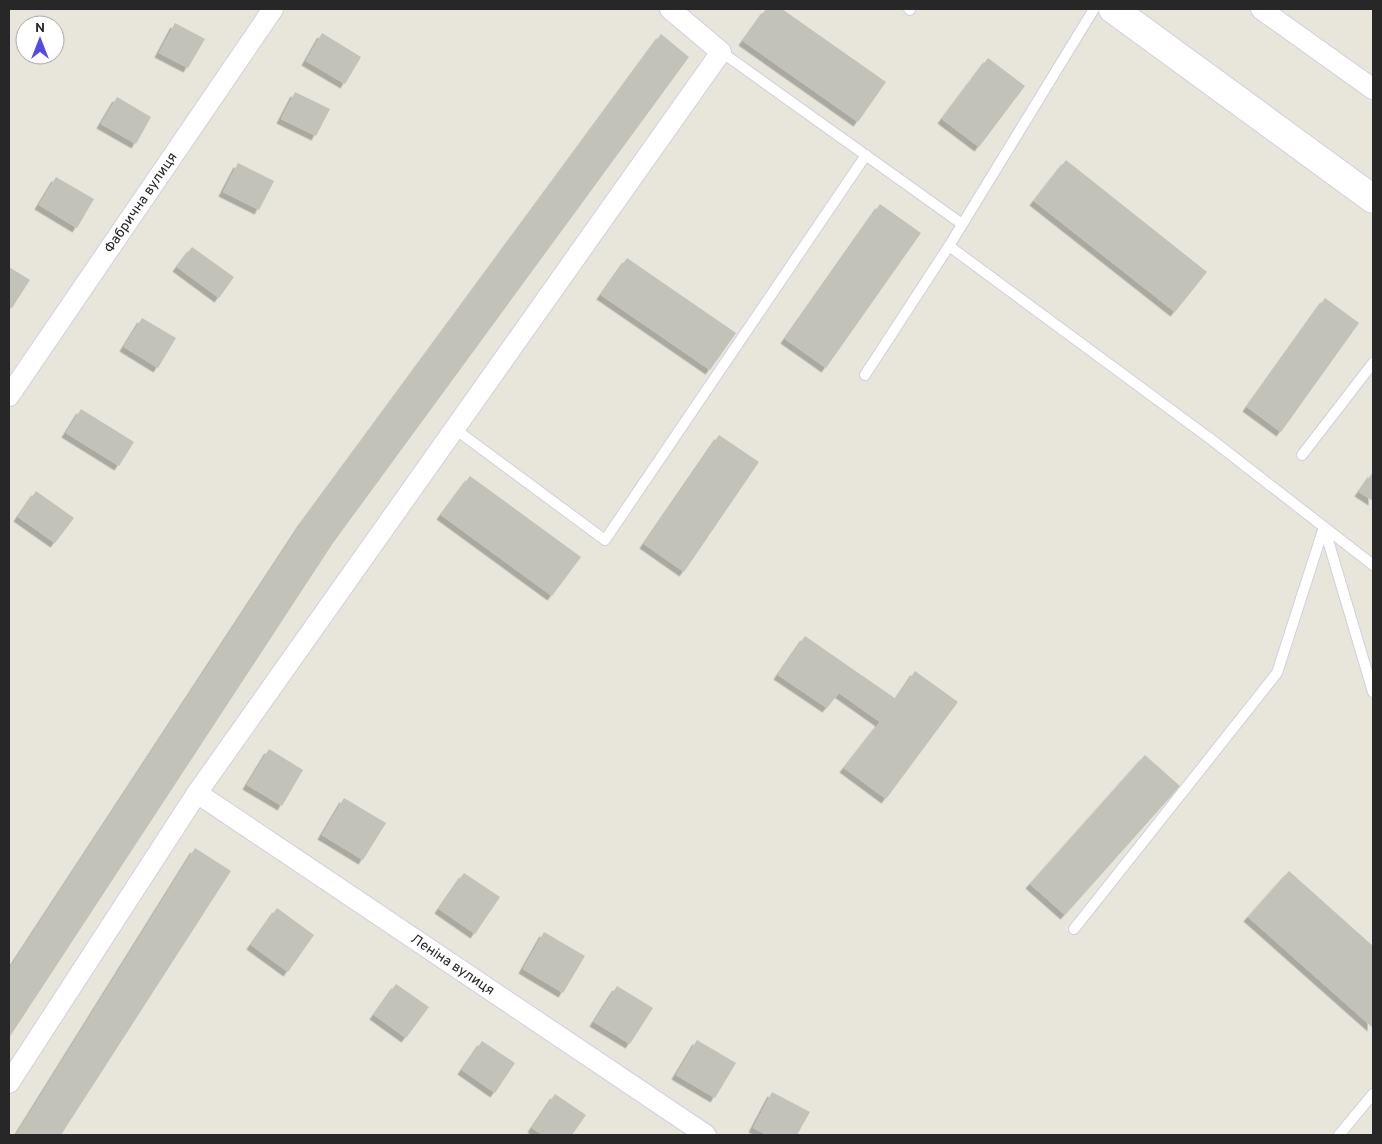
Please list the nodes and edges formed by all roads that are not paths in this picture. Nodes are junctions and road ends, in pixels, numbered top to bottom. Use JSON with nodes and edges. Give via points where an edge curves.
{"nodes":[{"id":1,"x":272,"y":9,"type":"edge"},
{"id":2,"x":670,"y":9,"type":"edge"},
{"id":3,"x":1094,"y":9,"type":"edge"},
{"id":4,"x":1113,"y":9,"type":"edge"},
{"id":5,"x":1261,"y":9,"type":"edge"},
{"id":6,"x":720,"y":51,"type":"junction"},
{"id":7,"x":1373,"y":90,"type":"edge"},
{"id":8,"x":866,"y":155,"type":"junction"},
{"id":9,"x":1373,"y":199,"type":"edge"},
{"id":10,"x":962,"y":224,"type":"junction"},
{"id":11,"x":949,"y":246,"type":"junction"},
{"id":12,"x":1373,"y":363,"type":"edge"},
{"id":13,"x":864,"y":375,"type":"dead end"},
{"id":14,"x":9,"y":396,"type":"edge"},
{"id":15,"x":455,"y":429,"type":"junction"},
{"id":16,"x":1302,"y":454,"type":"dead end"},
{"id":17,"x":1324,"y":527,"type":"junction"},
{"id":18,"x":1373,"y":565,"type":"edge"},
{"id":19,"x":1373,"y":692,"type":"edge"},
{"id":20,"x":198,"y":793,"type":"junction"},
{"id":21,"x":1074,"y":929,"type":"dead end"},
{"id":22,"x":9,"y":1083,"type":"edge"},
{"id":23,"x":1373,"y":1094,"type":"edge"},
{"id":24,"x":706,"y":1135,"type":"edge"},
{"id":25,"x":1339,"y":1135,"type":"edge"}],
"edges":[{"from":1,"to":14,"type":"street","name":"Фабрична вулиця"},
{"from":2,"to":6,"type":"street"},
{"from":3,"to":10,"type":"lane"},
{"from":4,"to":9,"type":"street"},
{"from":5,"to":7,"type":"street"},
{"from":6,"to":8,"type":"lane"},
{"from":6,"to":15,"type":"street"},
{"from":8,"to":10,"type":"lane"},
{"from":8,"to":15,"type":"lane","via":[[605,540]]},
{"from":10,"to":11,"type":"lane"},
{"from":11,"to":13,"type":"lane"},
{"from":11,"to":17,"type":"lane"},
{"from":12,"to":16,"type":"lane"},
{"from":15,"to":20,"type":"street"},
{"from":17,"to":18,"type":"lane"},
{"from":17,"to":19,"type":"lane"},
{"from":17,"to":21,"type":"lane","via":[[1277,673]]},
{"from":20,"to":22,"type":"street"},
{"from":20,"to":24,"type":"street","name":"Леніна вулиця"},
{"from":23,"to":25,"type":"lane"}]}
